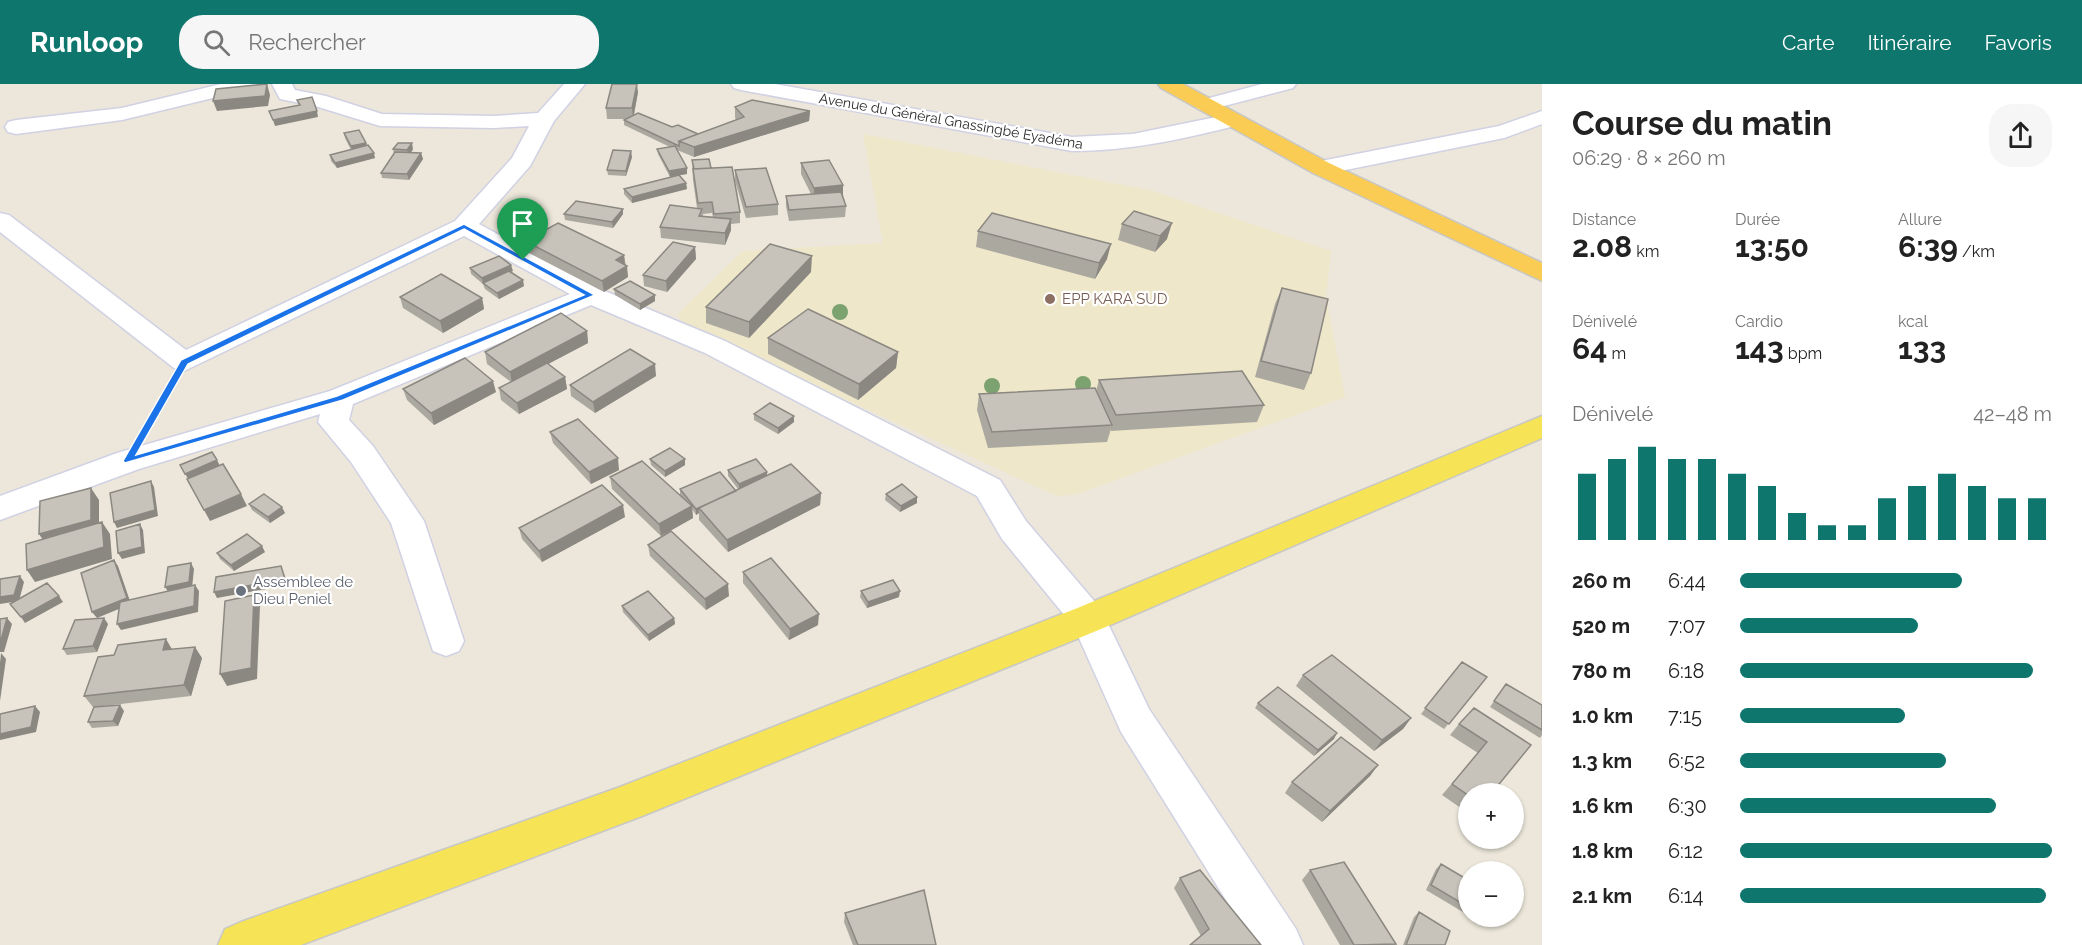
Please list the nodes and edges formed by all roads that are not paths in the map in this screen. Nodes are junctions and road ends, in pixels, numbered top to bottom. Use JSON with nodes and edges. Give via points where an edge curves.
{"nodes":[{"id":1,"x":247,"y":84,"type":"edge"},
{"id":2,"x":282,"y":84,"type":"edge"},
{"id":3,"x":575,"y":84,"type":"edge"},
{"id":4,"x":741,"y":84,"type":"edge"},
{"id":5,"x":1168,"y":84,"type":"edge"},
{"id":6,"x":1286,"y":84,"type":"edge"},
{"id":7,"x":1204,"y":105,"type":"junction"},
{"id":8,"x":1542,"y":117,"type":"edge"},
{"id":9,"x":544,"y":119,"type":"junction"},
{"id":10,"x":1231,"y":120,"type":"junction"},
{"id":11,"x":16,"y":127,"type":"dead end"},
{"id":12,"x":1321,"y":168,"type":"junction"},
{"id":13,"x":0,"y":220,"type":"edge"},
{"id":14,"x":464,"y":226,"type":"junction"},
{"id":15,"x":1542,"y":273,"type":"edge"},
{"id":16,"x":591,"y":295,"type":"junction"},
{"id":17,"x":340,"y":398,"type":"junction"},
{"id":18,"x":1542,"y":426,"type":"edge"},
{"id":19,"x":0,"y":508,"type":"edge"},
{"id":20,"x":1088,"y":619,"type":"junction"},
{"id":21,"x":446,"y":641,"type":"dead end"},
{"id":22,"x":242,"y":945,"type":"edge"},
{"id":23,"x":1280,"y":945,"type":"edge"}],
"edges":[{"from":1,"to":11,"type":"street","via":[[122,114]]},
{"from":2,"to":9,"type":"street","via":[[287,95],[319,100],[380,120]]},
{"from":3,"to":9,"type":"street"},
{"from":4,"to":10,"type":"street","name":"Avenue du Général Gnassingbé Eyadéma","via":[[1072,144],[1110,146],[1142,142]]},
{"from":5,"to":7,"type":"highway"},
{"from":6,"to":7,"type":"street"},
{"from":7,"to":10,"type":"highway"},
{"from":8,"to":12,"type":"street","via":[[1504,131]]},
{"from":9,"to":14,"type":"street","via":[[522,162]]},
{"from":10,"to":12,"type":"highway"},
{"from":12,"to":15,"type":"highway"},
{"from":13,"to":14,"type":"street","via":[[184,362]]},
{"from":14,"to":16,"type":"street"},
{"from":16,"to":17,"type":"street"},
{"from":16,"to":20,"type":"street","via":[[715,347],[989,488],[1014,530]]},
{"from":17,"to":19,"type":"street","via":[[128,461]]},
{"from":17,"to":21,"type":"street","via":[[333,422],[362,454],[407,521]]},
{"from":18,"to":20,"type":"main road"},
{"from":20,"to":22,"type":"main road","via":[[627,803]]},
{"from":20,"to":23,"type":"street","via":[[1135,720]]}]}
